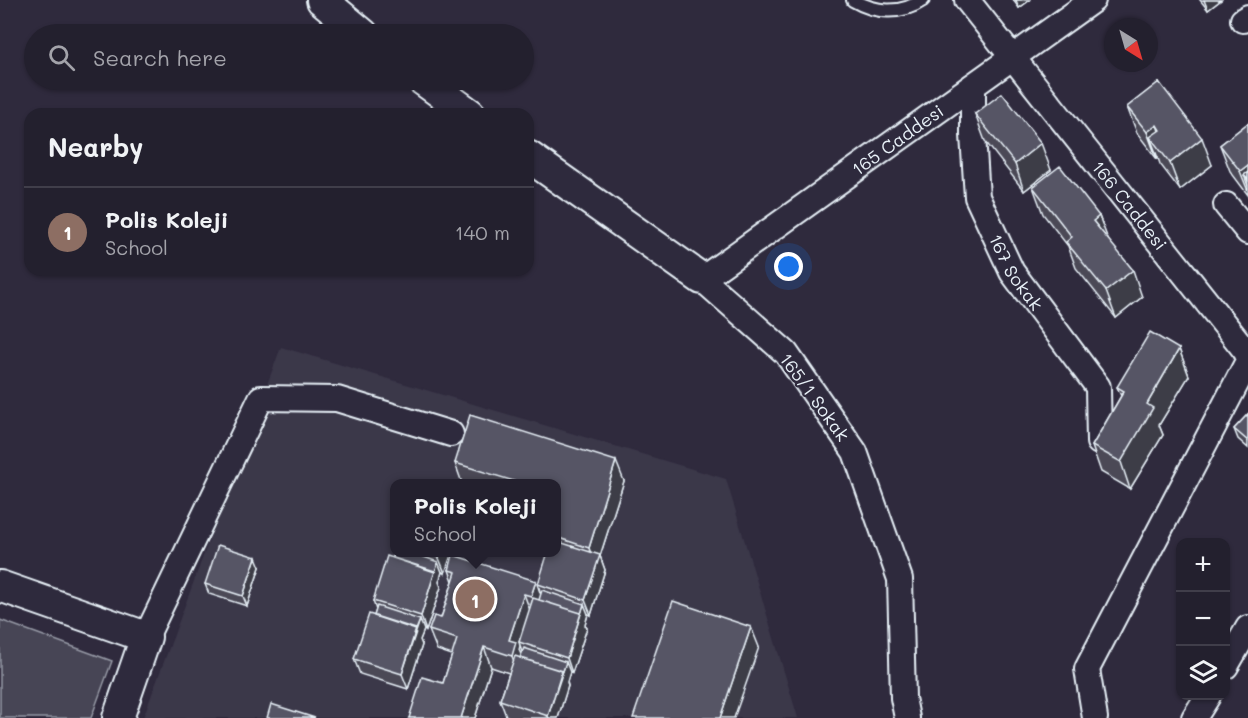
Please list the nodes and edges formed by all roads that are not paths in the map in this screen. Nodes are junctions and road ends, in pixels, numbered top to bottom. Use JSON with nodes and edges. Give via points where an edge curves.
{"nodes":[{"id":1,"x":322,"y":0,"type":"edge"},
{"id":2,"x":853,"y":0,"type":"edge"},
{"id":3,"x":923,"y":0,"type":"edge"},
{"id":4,"x":967,"y":0,"type":"edge"},
{"id":5,"x":1093,"y":0,"type":"edge"},
{"id":6,"x":351,"y":24,"type":"edge"},
{"id":7,"x":1013,"y":57,"type":"junction"},
{"id":8,"x":973,"y":87,"type":"junction"},
{"id":9,"x":437,"y":90,"type":"edge"},
{"id":10,"x":462,"y":108,"type":"edge"},
{"id":11,"x":534,"y":160,"type":"edge"},
{"id":12,"x":1226,"y":205,"type":"dead end"},
{"id":13,"x":1248,"y":232,"type":"edge"},
{"id":14,"x":702,"y":279,"type":"junction"},
{"id":15,"x":1248,"y":354,"type":"edge"},
{"id":16,"x":1248,"y":361,"type":"edge"},
{"id":17,"x":451,"y":434,"type":"dead end"},
{"id":18,"x":1099,"y":442,"type":"edge"},
{"id":19,"x":0,"y":586,"type":"edge"},
{"id":20,"x":1248,"y":628,"type":"edge"},
{"id":21,"x":146,"y":637,"type":"junction"},
{"id":22,"x":1230,"y":659,"type":"edge"},
{"id":23,"x":1205,"y":700,"type":"edge"},
{"id":24,"x":118,"y":718,"type":"edge"},
{"id":25,"x":907,"y":718,"type":"edge"},
{"id":26,"x":1095,"y":718,"type":"edge"},
{"id":27,"x":1194,"y":718,"type":"edge"}],
"edges":[{"from":1,"to":6,"type":"street"},
{"from":2,"to":3,"type":"lane","via":[[884,11],[907,8]]},
{"from":4,"to":7,"type":"street","name":"166 Caddesi"},
{"from":5,"to":7,"type":"street","name":"165 Caddesi"},
{"from":7,"to":8,"type":"street","name":"165 Caddesi"},
{"from":7,"to":15,"type":"street","name":"166 Caddesi"},
{"from":8,"to":14,"type":"street","name":"165 Caddesi"},
{"from":8,"to":18,"type":"street","name":"167 Sokak","via":[[977,197],[1012,272],[1098,387]]},
{"from":9,"to":10,"type":"street"},
{"from":11,"to":14,"type":"street","name":"165/1 Sokak"},
{"from":12,"to":13,"type":"street"},
{"from":14,"to":25,"type":"street","name":"165/1 Sokak","via":[[786,353],[855,452],[900,579]]},
{"from":16,"to":26,"type":"street","via":[[1087,669]]},
{"from":17,"to":21,"type":"street","via":[[337,399],[261,398]]},
{"from":19,"to":21,"type":"street"},
{"from":20,"to":22,"type":"street"},
{"from":21,"to":24,"type":"street"},
{"from":23,"to":27,"type":"street"}]}
